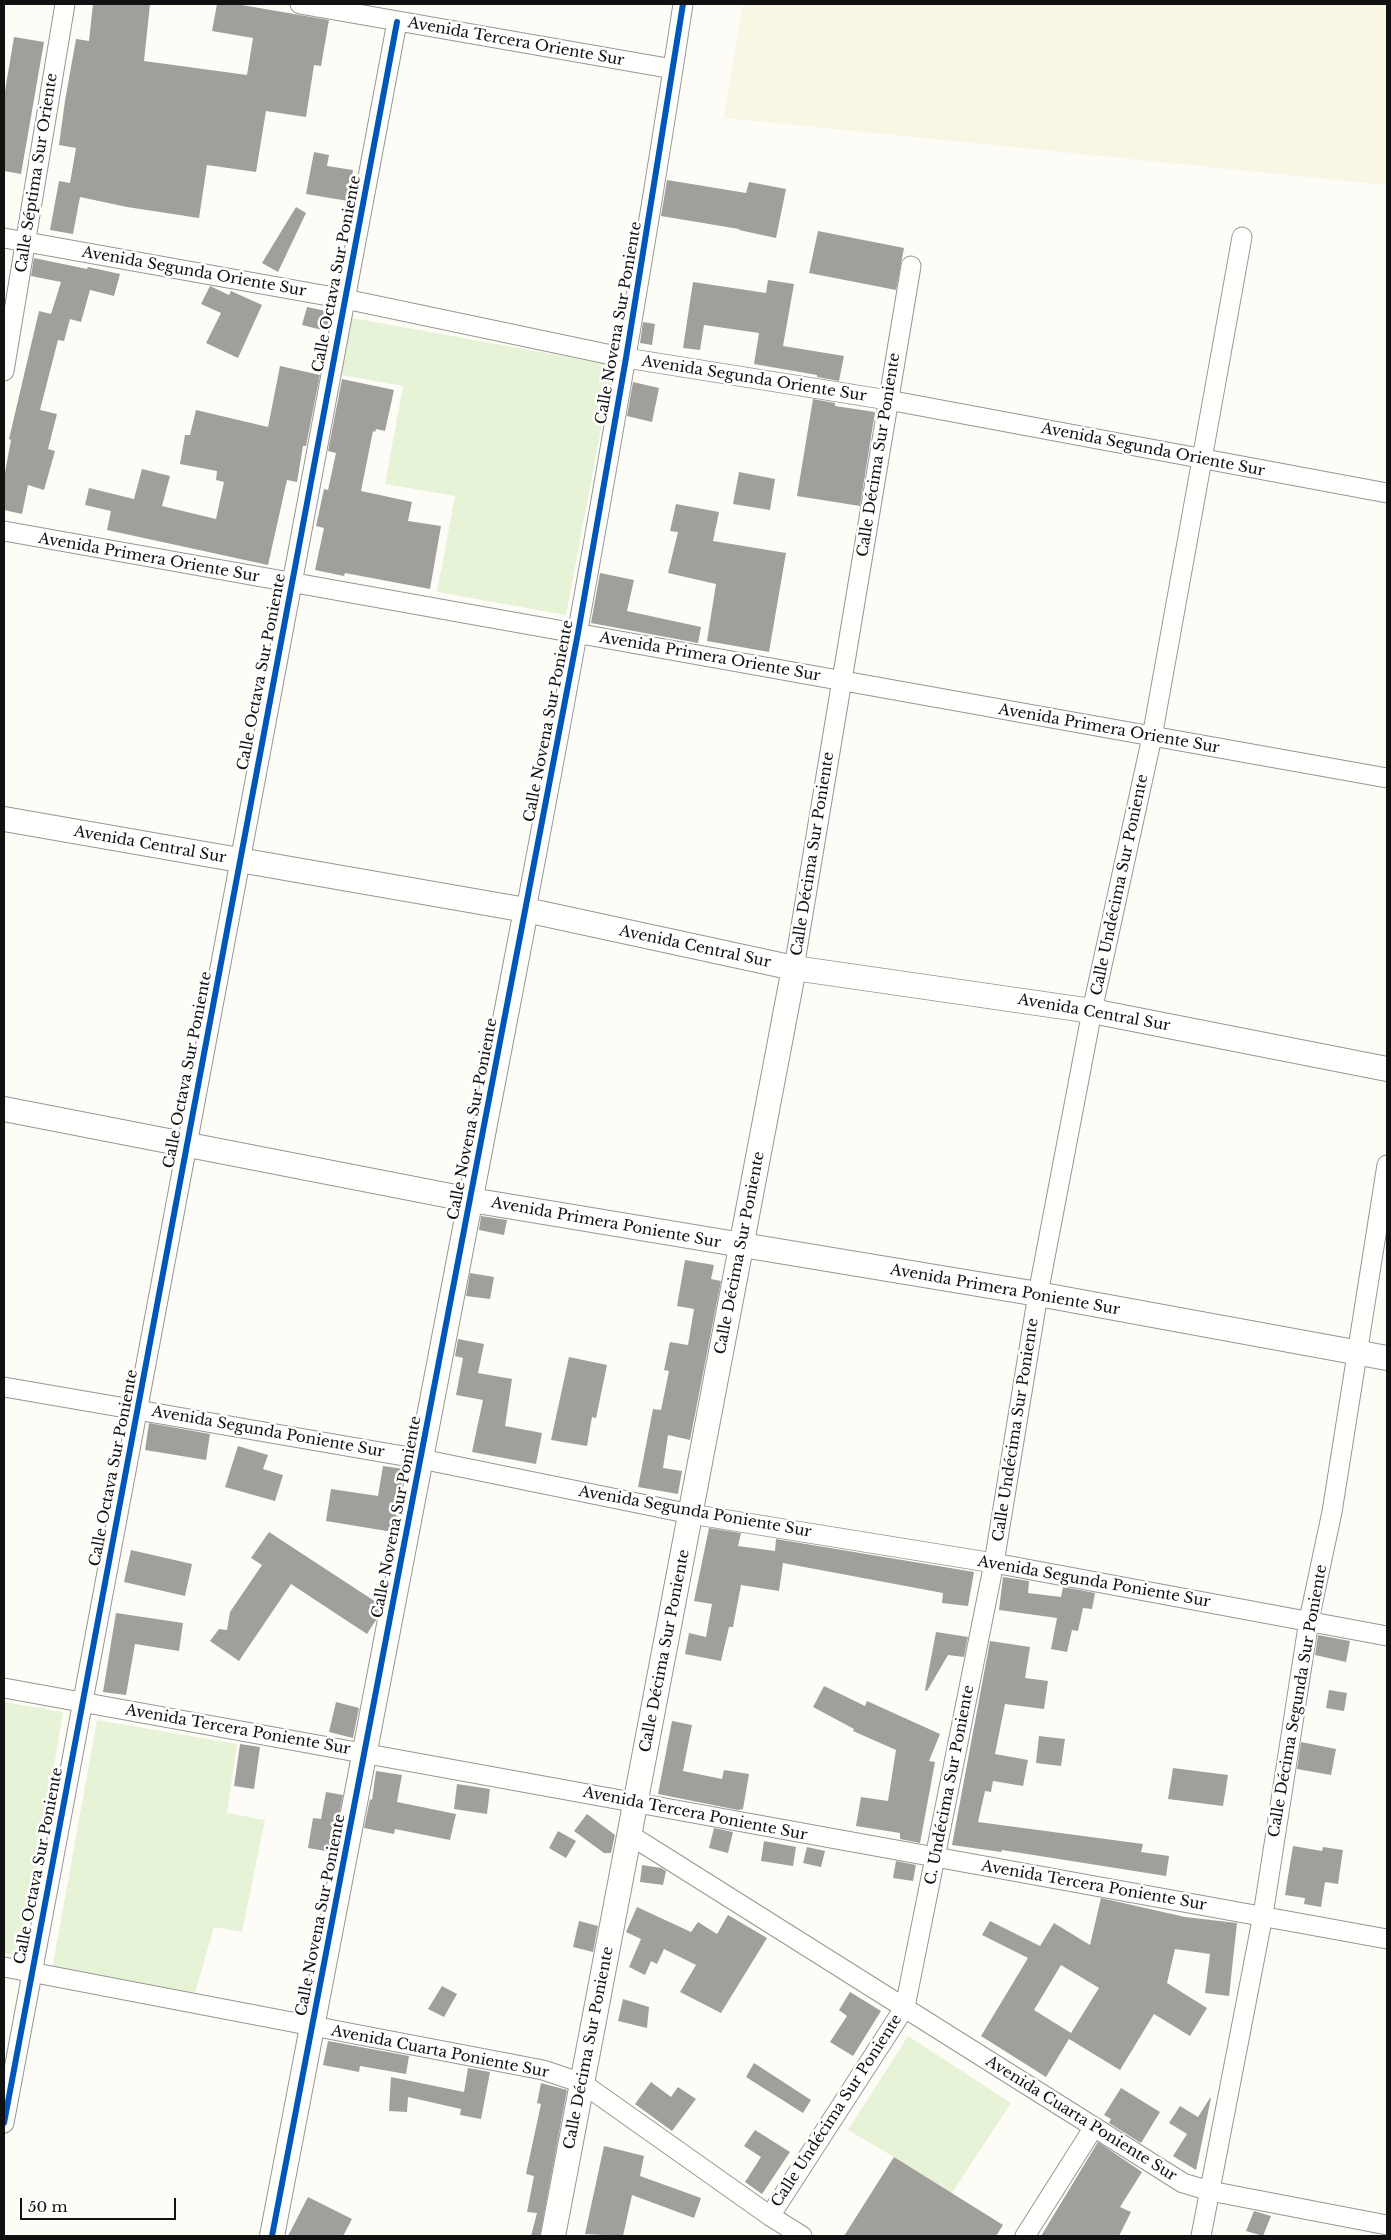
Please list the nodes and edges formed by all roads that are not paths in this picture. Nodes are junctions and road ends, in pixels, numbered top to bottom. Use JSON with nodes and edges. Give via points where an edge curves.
{"nodes":[{"id":1,"x":65,"y":4,"type":"edge"},
{"id":2,"x":300,"y":4,"type":"edge"},
{"id":3,"x":683,"y":4,"type":"edge"},
{"id":4,"x":397,"y":22,"type":"junction"},
{"id":5,"x":673,"y":69,"type":"junction"},
{"id":6,"x":1242,"y":237,"type":"dead end"},
{"id":7,"x":4,"y":238,"type":"edge"},
{"id":8,"x":25,"y":242,"type":"junction"},
{"id":9,"x":911,"y":266,"type":"dead end"},
{"id":10,"x":345,"y":298,"type":"junction"},
{"id":11,"x":626,"y":358,"type":"junction"},
{"id":12,"x":4,"y":371,"type":"edge"},
{"id":13,"x":888,"y":400,"type":"junction"},
{"id":14,"x":1202,"y":459,"type":"junction"},
{"id":15,"x":1387,"y":493,"type":"edge"},
{"id":16,"x":4,"y":531,"type":"edge"},
{"id":17,"x":291,"y":584,"type":"junction"},
{"id":18,"x":578,"y":633,"type":"junction"},
{"id":19,"x":842,"y":682,"type":"junction"},
{"id":20,"x":1152,"y":737,"type":"junction"},
{"id":21,"x":1387,"y":778,"type":"edge"},
{"id":22,"x":4,"y":819,"type":"edge"},
{"id":23,"x":239,"y":861,"type":"junction"},
{"id":24,"x":526,"y":910,"type":"junction"},
{"id":25,"x":794,"y":968,"type":"junction"},
{"id":26,"x":1092,"y":1011,"type":"junction"},
{"id":27,"x":1387,"y":1069,"type":"edge"},
{"id":28,"x":4,"y":1109,"type":"edge"},
{"id":29,"x":186,"y":1144,"type":"junction"},
{"id":30,"x":1387,"y":1165,"type":"edge"},
{"id":31,"x":470,"y":1200,"type":"junction"},
{"id":32,"x":742,"y":1246,"type":"junction"},
{"id":33,"x":1038,"y":1294,"type":"junction"},
{"id":34,"x":1357,"y":1353,"type":"junction"},
{"id":35,"x":1387,"y":1358,"type":"edge"},
{"id":36,"x":4,"y":1387,"type":"edge"},
{"id":37,"x":138,"y":1410,"type":"junction"},
{"id":38,"x":421,"y":1459,"type":"junction"},
{"id":39,"x":691,"y":1514,"type":"junction"},
{"id":40,"x":994,"y":1563,"type":"junction"},
{"id":41,"x":1309,"y":1620,"type":"junction"},
{"id":42,"x":1387,"y":1636,"type":"edge"},
{"id":43,"x":4,"y":1688,"type":"edge"},
{"id":44,"x":83,"y":1702,"type":"junction"},
{"id":45,"x":365,"y":1752,"type":"junction"},
{"id":46,"x":636,"y":1802,"type":"junction"},
{"id":47,"x":630,"y":1835,"type":"junction"},
{"id":48,"x":936,"y":1858,"type":"junction"},
{"id":49,"x":1263,"y":1915,"type":"junction"},
{"id":50,"x":1387,"y":1939,"type":"edge"},
{"id":51,"x":4,"y":1967,"type":"edge"},
{"id":52,"x":32,"y":1972,"type":"junction"},
{"id":53,"x":905,"y":2007,"type":"junction"},
{"id":54,"x":312,"y":2027,"type":"junction"},
{"id":55,"x":582,"y":2083,"type":"junction"},
{"id":56,"x":4,"y":2123,"type":"edge"},
{"id":57,"x":1094,"y":2127,"type":"junction"},
{"id":58,"x":1210,"y":2191,"type":"junction"},
{"id":59,"x":770,"y":2216,"type":"junction"},
{"id":60,"x":1387,"y":2225,"type":"edge"},
{"id":61,"x":272,"y":2236,"type":"edge"},
{"id":62,"x":553,"y":2236,"type":"edge"},
{"id":63,"x":802,"y":2236,"type":"edge"},
{"id":64,"x":1025,"y":2236,"type":"edge"},
{"id":65,"x":1201,"y":2236,"type":"edge"}],
"edges":[{"from":1,"to":8,"type":"street","name":"Calle Séptima Sur Oriente"},
{"from":2,"to":4,"type":"street","name":"Avenida Tercera Oriente Sur"},
{"from":3,"to":5,"type":"street","name":"Calle Novena Sur Poniente"},
{"from":4,"to":5,"type":"street","name":"Avenida Tercera Oriente Sur"},
{"from":4,"to":10,"type":"street","name":"Calle Octava Sur Poniente"},
{"from":5,"to":11,"type":"street","name":"Calle Novena Sur Poniente"},
{"from":6,"to":14,"type":"street","name":"Calle Undécima Sur Poniente"},
{"from":7,"to":8,"type":"street","name":"Avenida Segunda Oriente Sur"},
{"from":8,"to":10,"type":"street","name":"Avenida Segunda Oriente Sur"},
{"from":8,"to":12,"type":"street","name":"Calle Séptima Sur Oriente"},
{"from":9,"to":13,"type":"street","name":"Calle Décima Sur Poniente"},
{"from":10,"to":11,"type":"street","name":"Avenida Segunda Oriente Sur"},
{"from":10,"to":17,"type":"street","name":"Calle Octava Sur Poniente"},
{"from":11,"to":13,"type":"street","name":"Avenida Segunda Oriente Sur"},
{"from":11,"to":18,"type":"street","name":"Calle Novena Sur Poniente"},
{"from":13,"to":14,"type":"street","name":"Avenida Segunda Oriente Sur"},
{"from":13,"to":19,"type":"street","name":"Calle Décima Sur Poniente"},
{"from":14,"to":15,"type":"street","name":"Avenida Segunda Oriente Sur"},
{"from":14,"to":20,"type":"street","name":"Calle Undécima Sur Poniente"},
{"from":16,"to":17,"type":"street","name":"Avenida Primera Oriente Sur"},
{"from":17,"to":18,"type":"street","name":"Avenida Primera Oriente Sur"},
{"from":17,"to":23,"type":"street","name":"Calle Octava Sur Poniente"},
{"from":18,"to":19,"type":"street","name":"Avenida Primera Oriente Sur"},
{"from":18,"to":24,"type":"street","name":"Calle Novena Sur Poniente"},
{"from":19,"to":20,"type":"street","name":"Avenida Primera Oriente Sur"},
{"from":19,"to":25,"type":"street","name":"Calle Décima Sur Poniente"},
{"from":20,"to":21,"type":"street","name":"Avenida Primera Oriente Sur"},
{"from":20,"to":26,"type":"street","name":"Calle Undécima Sur Poniente"},
{"from":22,"to":23,"type":"street","name":"Avenida Central Sur"},
{"from":23,"to":24,"type":"street","name":"Avenida Central Sur"},
{"from":23,"to":29,"type":"street","name":"Calle Octava Sur Poniente"},
{"from":24,"to":25,"type":"street","name":"Avenida Central Sur"},
{"from":24,"to":31,"type":"street","name":"Calle Novena Sur Poniente"},
{"from":25,"to":26,"type":"street","name":"Avenida Central Sur"},
{"from":25,"to":32,"type":"street","name":"Calle Décima Sur Poniente"},
{"from":26,"to":27,"type":"street","name":"Avenida Central Sur"},
{"from":26,"to":33,"type":"street","name":"Calle Undécima Sur Poniente"},
{"from":28,"to":29,"type":"street","name":"Avenida Primera Poniente Sur"},
{"from":29,"to":31,"type":"street","name":"Avenida Primera Poniente Sur"},
{"from":29,"to":37,"type":"street","name":"Calle Octava Sur Poniente"},
{"from":30,"to":34,"type":"street","name":"Calle Décima Segunda Sur Poniente"},
{"from":31,"to":32,"type":"street","name":"Avenida Primera Poniente Sur"},
{"from":31,"to":38,"type":"street","name":"Calle Novena Sur Poniente"},
{"from":32,"to":33,"type":"street","name":"Avenida Primera Poniente Sur"},
{"from":32,"to":39,"type":"street","name":"Calle Décima Sur Poniente"},
{"from":33,"to":34,"type":"street","name":"Avenida Primera Poniente Sur"},
{"from":33,"to":40,"type":"street","name":"Calle Undécima Sur Poniente"},
{"from":34,"to":35,"type":"street","name":"Avenida Primera Poniente Sur"},
{"from":34,"to":41,"type":"street","name":"Calle Décima Segunda Sur Poniente","via":[[1332,1512]]},
{"from":36,"to":37,"type":"street","name":"Avenida Segunda Poniente Sur"},
{"from":37,"to":38,"type":"street","name":"Avenida Segunda Poniente Sur"},
{"from":37,"to":44,"type":"street","name":"Calle Octava Sur Poniente"},
{"from":38,"to":39,"type":"street","name":"Avenida Segunda Poniente Sur"},
{"from":38,"to":45,"type":"street","name":"Calle Novena Sur Poniente"},
{"from":39,"to":40,"type":"street","name":"Avenida Segunda Poniente Sur"},
{"from":39,"to":46,"type":"street","name":"Calle Décima Sur Poniente"},
{"from":40,"to":41,"type":"street","name":"Avenida Segunda Poniente Sur"},
{"from":40,"to":48,"type":"street","name":"C. Undécima Sur Poniente"},
{"from":41,"to":42,"type":"street","name":"Avenida Segunda Poniente Sur"},
{"from":41,"to":49,"type":"street","name":"Calle Décima Segunda Sur Poniente"},
{"from":43,"to":44,"type":"street","name":"Avenida Tercera Poniente Sur"},
{"from":44,"to":45,"type":"street","name":"Avenida Tercera Poniente Sur"},
{"from":44,"to":52,"type":"street","name":"Calle Octava Sur Poniente"},
{"from":45,"to":46,"type":"street","name":"Avenida Tercera Poniente Sur"},
{"from":45,"to":54,"type":"street","name":"Calle Novena Sur Poniente"},
{"from":46,"to":47,"type":"street","name":"Calle Décima Sur Poniente"},
{"from":46,"to":48,"type":"street","name":"Avenida Tercera Poniente Sur"},
{"from":47,"to":53,"type":"street","name":"Avenida Cuarta Poniente Sur"},
{"from":47,"to":55,"type":"street","name":"Calle Décima Sur Poniente"},
{"from":48,"to":49,"type":"street","name":"Avenida Tercera Poniente Sur"},
{"from":48,"to":53,"type":"street","name":"C. Undécima Sur Poniente"},
{"from":49,"to":50,"type":"street","name":"Avenida Tercera Poniente Sur"},
{"from":49,"to":58,"type":"street","name":"Calle Décima Segunda Sur Poniente"},
{"from":51,"to":52,"type":"street","name":"Avenida Cuarta Poniente Sur"},
{"from":52,"to":54,"type":"street","name":"Avenida Cuarta Poniente Sur"},
{"from":52,"to":56,"type":"street","name":"Calle Octava Sur Poniente"},
{"from":53,"to":57,"type":"street","name":"Avenida Cuarta Poniente Sur"},
{"from":53,"to":59,"type":"street","name":"Calle Undécima Sur Poniente"},
{"from":54,"to":55,"type":"street","name":"Avenida Cuarta Poniente Sur","via":[[543,2070]]},
{"from":54,"to":61,"type":"street","name":"Calle Novena Sur Poniente"},
{"from":55,"to":59,"type":"street","name":"Avenida Cuarta Poniente Sur"},
{"from":55,"to":62,"type":"street","name":"Calle Décima Sur Poniente"},
{"from":57,"to":58,"type":"street","name":"Avenida Cuarta Poniente Sur","via":[[1183,2184]]},
{"from":57,"to":64,"type":"street"},
{"from":58,"to":60,"type":"street","name":"Avenida Cuarta Poniente Sur"},
{"from":58,"to":65,"type":"street","name":"Calle Décima Segunda Sur Poniente"},
{"from":59,"to":63,"type":"street","name":"Avenida Cuarta Poniente Sur"}]}
